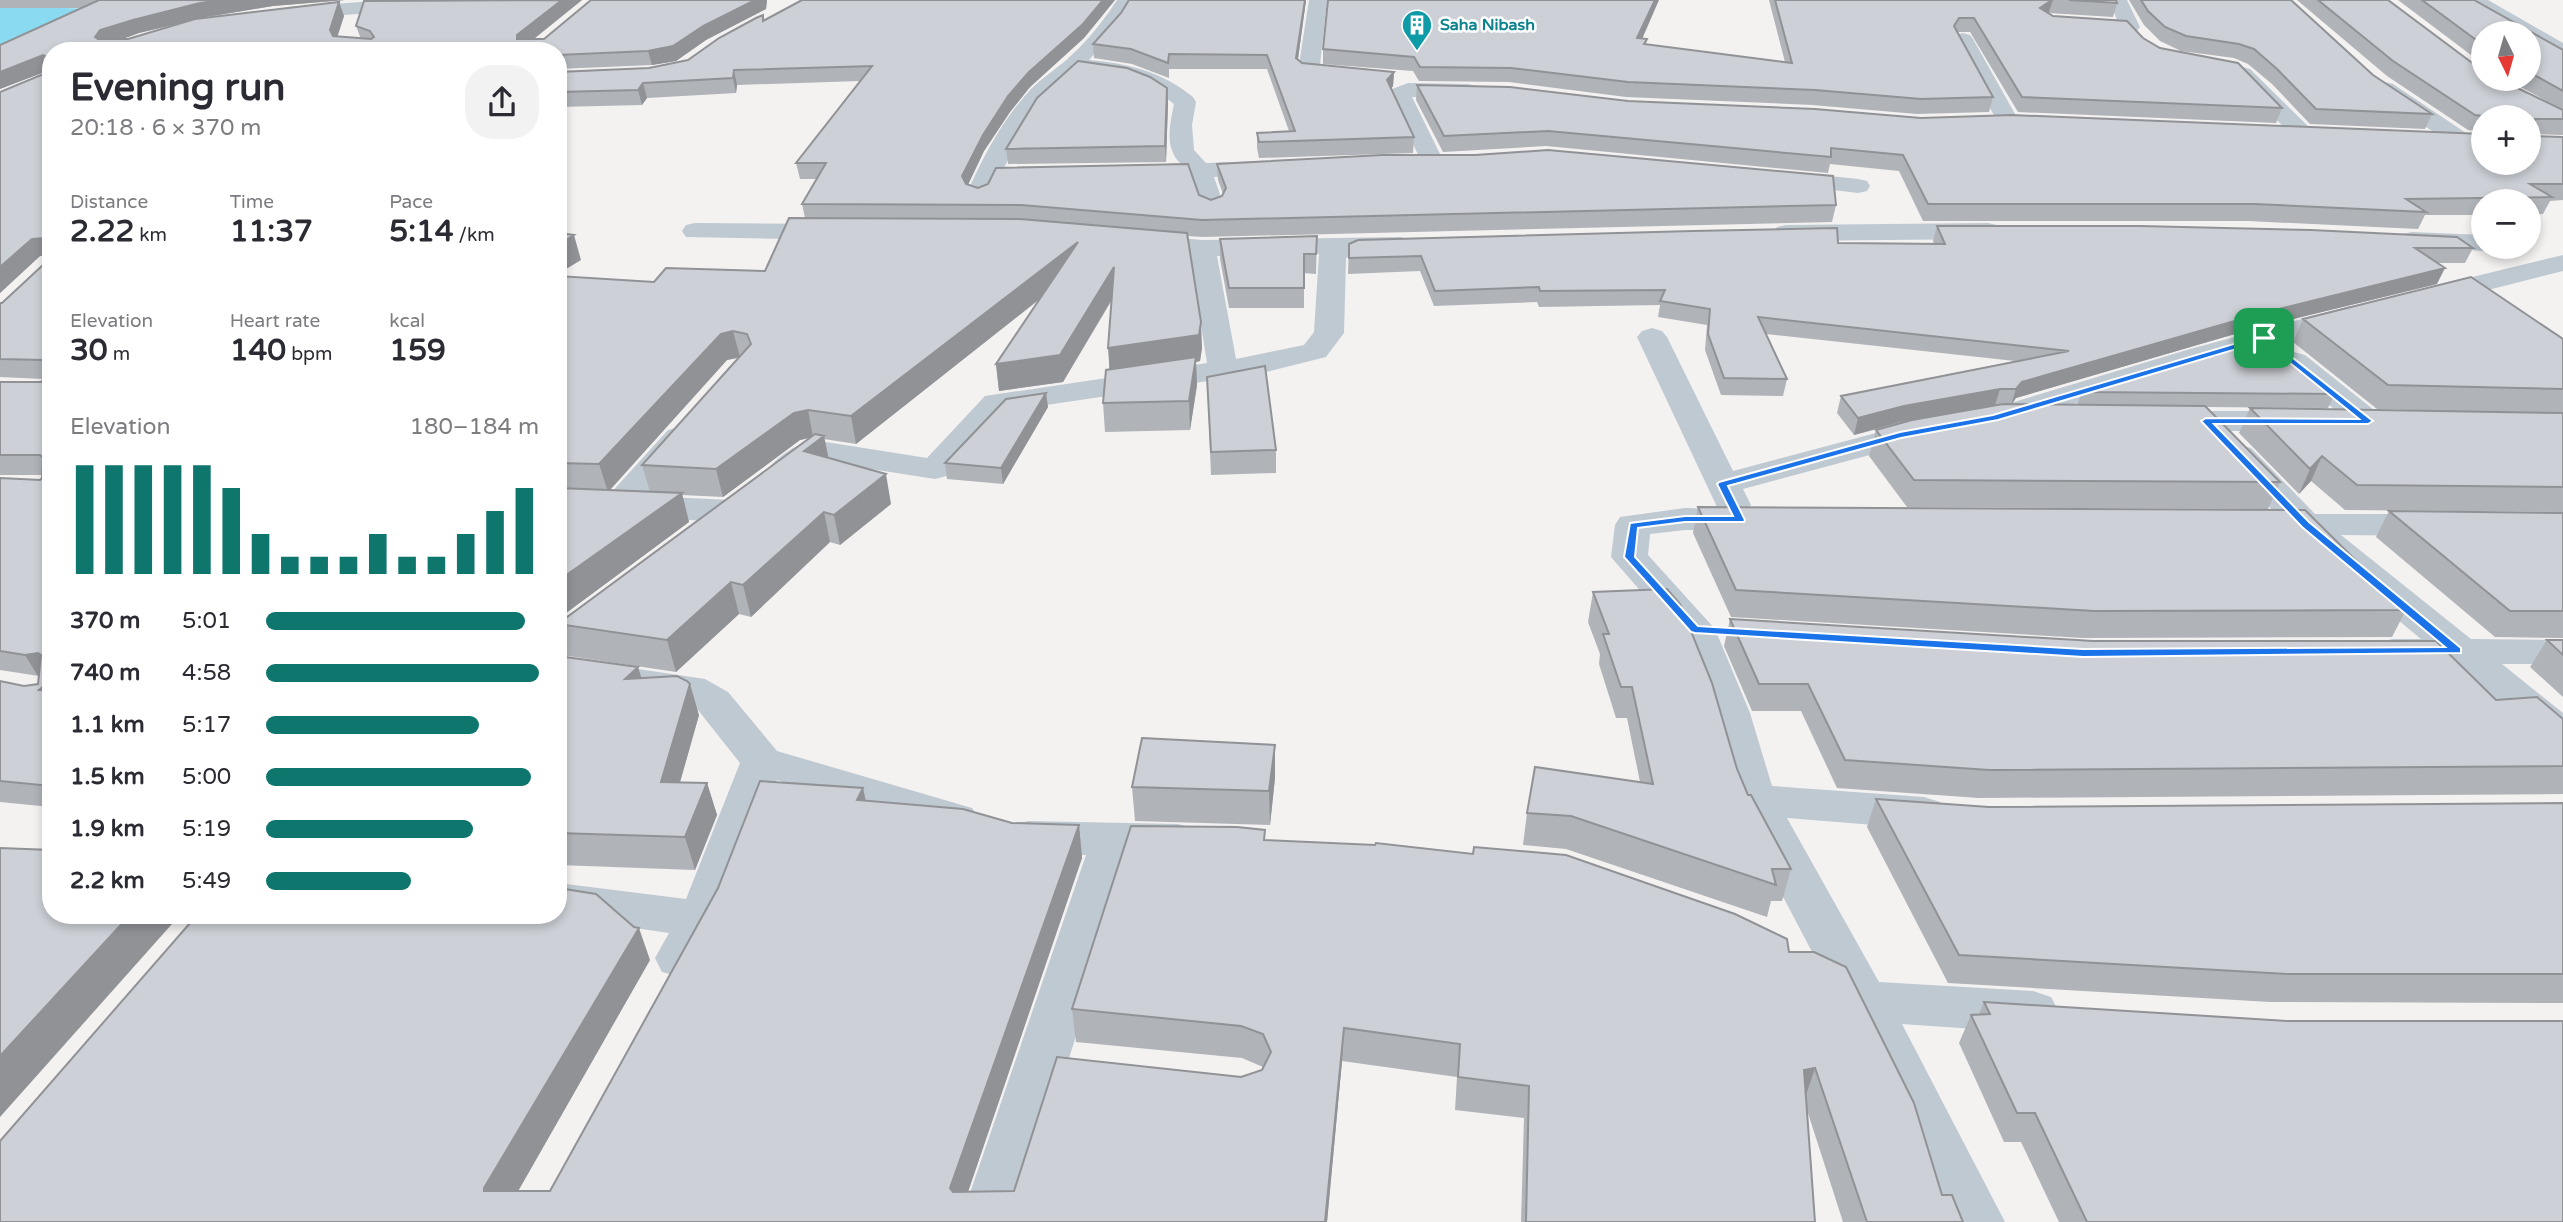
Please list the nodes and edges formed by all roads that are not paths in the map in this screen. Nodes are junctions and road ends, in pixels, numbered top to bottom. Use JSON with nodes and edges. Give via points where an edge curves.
{"nodes":[{"id":1,"x":468,"y":0,"type":"edge"},
{"id":2,"x":1126,"y":0,"type":"edge"},
{"id":3,"x":1318,"y":0,"type":"edge"},
{"id":4,"x":2118,"y":0,"type":"edge"},
{"id":5,"x":2474,"y":0,"type":"edge"},
{"id":6,"x":437,"y":1,"type":"edge"},
{"id":7,"x":359,"y":8,"type":"junction"},
{"id":8,"x":273,"y":14,"type":"edge"},
{"id":9,"x":2063,"y":22,"type":"edge"},
{"id":10,"x":2130,"y":27,"type":"junction"},
{"id":11,"x":351,"y":33,"type":"dead end"},
{"id":12,"x":1963,"y":39,"type":"edge"},
{"id":13,"x":2146,"y":47,"type":"edge"},
{"id":14,"x":2563,"y":51,"type":"edge"},
{"id":15,"x":1073,"y":65,"type":"junction"},
{"id":16,"x":2227,"y":66,"type":"edge"},
{"id":17,"x":2368,"y":74,"type":"edge"},
{"id":18,"x":1408,"y":90,"type":"junction"},
{"id":19,"x":1489,"y":91,"type":"edge"},
{"id":20,"x":2035,"y":122,"type":"edge"},
{"id":21,"x":2276,"y":133,"type":"edge"},
{"id":22,"x":2303,"y":134,"type":"junction"},
{"id":23,"x":2329,"y":135,"type":"edge"},
{"id":24,"x":2422,"y":139,"type":"edge"},
{"id":25,"x":2471,"y":140,"type":"edge"},
{"id":26,"x":2471,"y":141,"type":"edge"},
{"id":27,"x":1406,"y":162,"type":"edge"},
{"id":28,"x":1298,"y":166,"type":"edge"},
{"id":29,"x":1200,"y":171,"type":"junction"},
{"id":30,"x":1120,"y":172,"type":"edge"},
{"id":31,"x":1013,"y":175,"type":"edge"},
{"id":32,"x":1763,"y":176,"type":"edge"},
{"id":33,"x":1858,"y":186,"type":"dead end"},
{"id":34,"x":1212,"y":206,"type":"edge"},
{"id":35,"x":695,"y":231,"type":"dead end"},
{"id":36,"x":2013,"y":231,"type":"edge"},
{"id":37,"x":859,"y":233,"type":"edge"},
{"id":38,"x":1754,"y":234,"type":"edge"},
{"id":39,"x":2385,"y":239,"type":"edge"},
{"id":40,"x":1119,"y":241,"type":"edge"},
{"id":41,"x":2471,"y":243,"type":"edge"},
{"id":42,"x":1431,"y":244,"type":"edge"},
{"id":43,"x":1349,"y":246,"type":"junction"},
{"id":44,"x":2541,"y":246,"type":"edge"},
{"id":45,"x":2563,"y":247,"type":"edge"},
{"id":46,"x":1202,"y":248,"type":"junction"},
{"id":47,"x":2563,"y":263,"type":"edge"},
{"id":48,"x":1653,"y":337,"type":"dead end"},
{"id":49,"x":2264,"y":338,"type":"junction"},
{"id":50,"x":1223,"y":369,"type":"junction"},
{"id":51,"x":697,"y":418,"type":"edge"},
{"id":52,"x":1994,"y":418,"type":"junction"},
{"id":53,"x":2091,"y":419,"type":"edge"},
{"id":54,"x":2142,"y":421,"type":"edge"},
{"id":55,"x":2206,"y":421,"type":"junction"},
{"id":56,"x":1723,"y":484,"type":"junction"},
{"id":57,"x":748,"y":498,"type":"junction"},
{"id":58,"x":567,"y":503,"type":"edge"},
{"id":59,"x":618,"y":506,"type":"junction"},
{"id":60,"x":1740,"y":520,"type":"junction"},
{"id":61,"x":1782,"y":520,"type":"edge"},
{"id":62,"x":2236,"y":524,"type":"edge"},
{"id":63,"x":2305,"y":524,"type":"junction"},
{"id":64,"x":2468,"y":525,"type":"edge"},
{"id":65,"x":688,"y":544,"type":"edge"},
{"id":66,"x":1695,"y":629,"type":"junction"},
{"id":67,"x":1736,"y":632,"type":"edge"},
{"id":68,"x":2457,"y":650,"type":"junction"},
{"id":69,"x":2360,"y":651,"type":"edge"},
{"id":70,"x":2563,"y":652,"type":"edge"},
{"id":71,"x":567,"y":671,"type":"edge"},
{"id":72,"x":2563,"y":735,"type":"edge"},
{"id":73,"x":762,"y":761,"type":"junction"},
{"id":74,"x":1754,"y":800,"type":"junction"},
{"id":75,"x":1965,"y":816,"type":"edge"},
{"id":76,"x":1114,"y":839,"type":"junction"},
{"id":77,"x":1224,"y":841,"type":"edge"},
{"id":78,"x":567,"y":902,"type":"edge"},
{"id":79,"x":702,"y":919,"type":"junction"},
{"id":80,"x":1793,"y":954,"type":"edge"},
{"id":81,"x":661,"y":992,"type":"edge"},
{"id":82,"x":1858,"y":992,"type":"junction"},
{"id":83,"x":2081,"y":1014,"type":"edge"},
{"id":84,"x":1041,"y":1063,"type":"junction"},
{"id":85,"x":1094,"y":1069,"type":"edge"},
{"id":86,"x":989,"y":1222,"type":"edge"},
{"id":87,"x":1976,"y":1222,"type":"edge"}],
"edges":[{"from":1,"to":6,"type":"street"},
{"from":2,"to":15,"type":"street"},
{"from":3,"to":18,"type":"street","via":[[1309,71],[1405,79]]},
{"from":4,"to":10,"type":"street"},
{"from":5,"to":14,"type":"street"},
{"from":6,"to":7,"type":"street"},
{"from":7,"to":8,"type":"street"},
{"from":7,"to":11,"type":"street"},
{"from":9,"to":10,"type":"street"},
{"from":10,"to":13,"type":"street"},
{"from":12,"to":20,"type":"street","via":[[1997,121]]},
{"from":15,"to":29,"type":"street","via":[[1140,73],[1169,87],[1185,102],[1182,152]]},
{"from":15,"to":31,"type":"street","via":[[1052,79],[1030,104],[1006,136],[983,185]]},
{"from":16,"to":22,"type":"street","via":[[2241,71]]},
{"from":17,"to":25,"type":"street"},
{"from":18,"to":19,"type":"street"},
{"from":18,"to":27,"type":"street","via":[[1400,94],[1442,162]]},
{"from":21,"to":22,"type":"street"},
{"from":22,"to":23,"type":"street"},
{"from":24,"to":26,"type":"street"},
{"from":28,"to":29,"type":"street"},
{"from":29,"to":30,"type":"street"},
{"from":29,"to":34,"type":"street"},
{"from":32,"to":33,"type":"street"},
{"from":35,"to":37,"type":"street"},
{"from":36,"to":38,"type":"street"},
{"from":39,"to":41,"type":"street"},
{"from":40,"to":46,"type":"street"},
{"from":42,"to":43,"type":"street"},
{"from":43,"to":46,"type":"street"},
{"from":43,"to":50,"type":"street","via":[[1333,254],[1329,333],[1315,351]]},
{"from":44,"to":45,"type":"street"},
{"from":46,"to":50,"type":"street"},
{"from":47,"to":49,"type":"street"},
{"from":48,"to":56,"type":"street"},
{"from":49,"to":52,"type":"street"},
{"from":49,"to":55,"type":"street","via":[[2380,421]]},
{"from":50,"to":57,"type":"street","via":[[996,403],[935,470],[813,450]]},
{"from":51,"to":59,"type":"street"},
{"from":52,"to":53,"type":"street"},
{"from":52,"to":56,"type":"street","via":[[1900,435]]},
{"from":54,"to":55,"type":"street"},
{"from":55,"to":63,"type":"street"},
{"from":56,"to":60,"type":"street"},
{"from":57,"to":59,"type":"street"},
{"from":57,"to":65,"type":"street"},
{"from":58,"to":59,"type":"street"},
{"from":60,"to":61,"type":"street"},
{"from":60,"to":66,"type":"street","via":[[1685,519],[1633,525],[1629,557]]},
{"from":62,"to":63,"type":"street"},
{"from":63,"to":64,"type":"street"},
{"from":63,"to":68,"type":"street"},
{"from":66,"to":67,"type":"street"},
{"from":66,"to":74,"type":"street","via":[[1729,713]]},
{"from":68,"to":69,"type":"street"},
{"from":68,"to":70,"type":"street"},
{"from":68,"to":72,"type":"street"},
{"from":71,"to":73,"type":"street","via":[[691,688],[713,701]]},
{"from":73,"to":76,"type":"street","via":[[1017,837]]},
{"from":73,"to":79,"type":"street"},
{"from":74,"to":75,"type":"street"},
{"from":74,"to":82,"type":"street"},
{"from":76,"to":77,"type":"street"},
{"from":76,"to":84,"type":"street"},
{"from":78,"to":79,"type":"street"},
{"from":79,"to":81,"type":"street"},
{"from":80,"to":82,"type":"street"},
{"from":82,"to":83,"type":"street"},
{"from":82,"to":87,"type":"street"},
{"from":84,"to":85,"type":"street"},
{"from":84,"to":86,"type":"street"}]}
